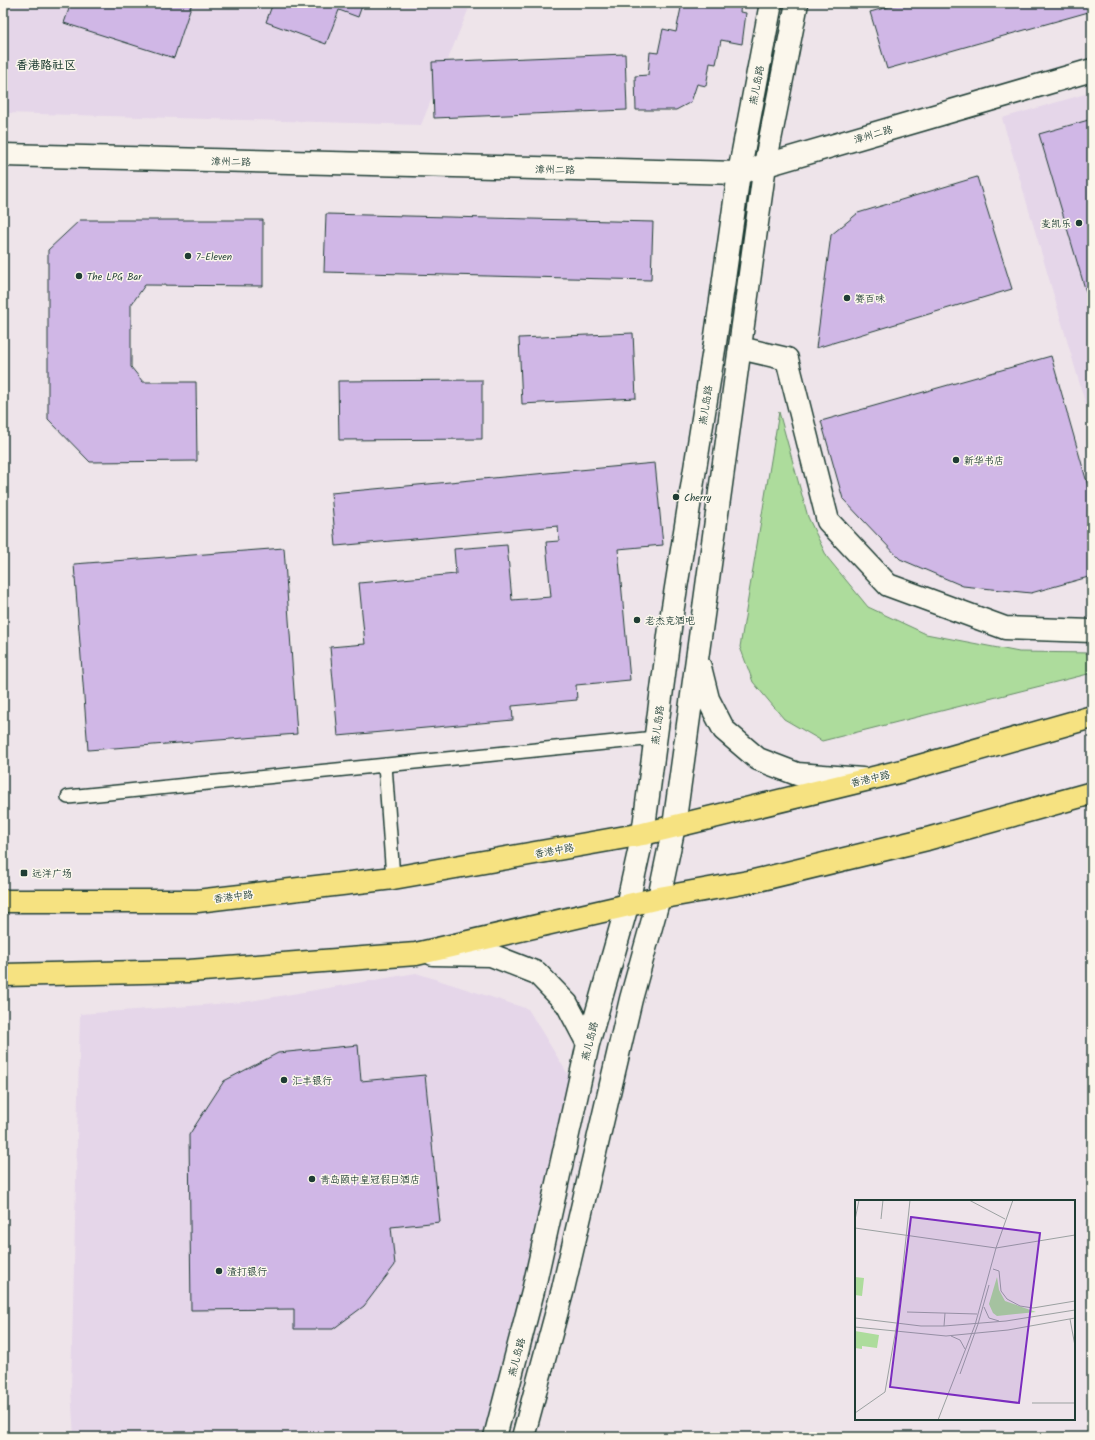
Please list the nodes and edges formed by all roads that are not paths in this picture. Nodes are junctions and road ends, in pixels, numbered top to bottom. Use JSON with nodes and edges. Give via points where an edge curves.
{"nodes":[{"id":1,"x":771,"y":3,"type":"edge"},
{"id":2,"x":797,"y":3,"type":"edge"},
{"id":3,"x":1092,"y":70,"type":"edge"},
{"id":4,"x":3,"y":155,"type":"edge"},
{"id":5,"x":765,"y":165,"type":"junction"},
{"id":6,"x":739,"y":173,"type":"junction"},
{"id":7,"x":740,"y":348,"type":"junction"},
{"id":8,"x":1092,"y":631,"type":"edge"},
{"id":9,"x":697,"y":657,"type":"junction"},
{"id":10,"x":1092,"y":716,"type":"edge"},
{"id":11,"x":655,"y":738,"type":"junction"},
{"id":12,"x":385,"y":765,"type":"junction"},
{"id":13,"x":865,"y":779,"type":"junction"},
{"id":14,"x":1092,"y":793,"type":"edge"},
{"id":15,"x":68,"y":797,"type":"dead end"},
{"id":16,"x":674,"y":826,"type":"junction"},
{"id":17,"x":643,"y":834,"type":"junction"},
{"id":18,"x":393,"y":878,"type":"junction"},
{"id":19,"x":659,"y":898,"type":"junction"},
{"id":20,"x":3,"y":902,"type":"edge"},
{"id":21,"x":626,"y":906,"type":"junction"},
{"id":22,"x":416,"y":954,"type":"junction"},
{"id":23,"x":3,"y":975,"type":"edge"},
{"id":24,"x":588,"y":1044,"type":"junction"},
{"id":25,"x":495,"y":1437,"type":"edge"},
{"id":26,"x":523,"y":1437,"type":"edge"}],
"edges":[{"from":1,"to":6,"type":"main road","name":"燕儿岛路"},
{"from":2,"to":5,"type":"main road"},
{"from":3,"to":5,"type":"main road","name":"漳州二路"},
{"from":4,"to":6,"type":"main road","name":"漳州二路"},
{"from":5,"to":6,"type":"main road","name":"漳州二路"},
{"from":5,"to":7,"type":"main road"},
{"from":6,"to":11,"type":"main road","name":"燕儿岛路"},
{"from":7,"to":8,"type":"main road","via":[[786,359],[828,521],[888,585],[1005,628]]},
{"from":7,"to":9,"type":"main road"},
{"from":9,"to":13,"type":"main road","via":[[708,699],[724,730],[758,759],[797,774]]},
{"from":9,"to":16,"type":"main road"},
{"from":10,"to":13,"type":"main road","name":"香港中路","via":[[902,771]]},
{"from":11,"to":12,"type":"lane"},
{"from":11,"to":17,"type":"main road","name":"燕儿岛路"},
{"from":12,"to":15,"type":"lane"},
{"from":12,"to":18,"type":"lane"},
{"from":13,"to":16,"type":"main road","name":"香港中路"},
{"from":14,"to":19,"type":"main road","via":[[927,839],[754,881]]},
{"from":16,"to":17,"type":"main road","name":"香港中路"},
{"from":16,"to":19,"type":"main road"},
{"from":17,"to":18,"type":"main road","name":"香港中路"},
{"from":17,"to":21,"type":"main road","name":"燕儿岛路"},
{"from":18,"to":20,"type":"main road","name":"香港中路","via":[[197,901]]},
{"from":19,"to":21,"type":"main road"},
{"from":19,"to":26,"type":"main road","via":[[631,999],[563,1288]]},
{"from":21,"to":22,"type":"main road"},
{"from":21,"to":24,"type":"main road","name":"燕儿岛路"},
{"from":22,"to":23,"type":"main road","via":[[188,971]]},
{"from":22,"to":24,"type":"main road","via":[[491,955],[537,973],[567,1004]]},
{"from":24,"to":25,"type":"main road","name":"燕儿岛路","via":[[534,1288]]}]}
